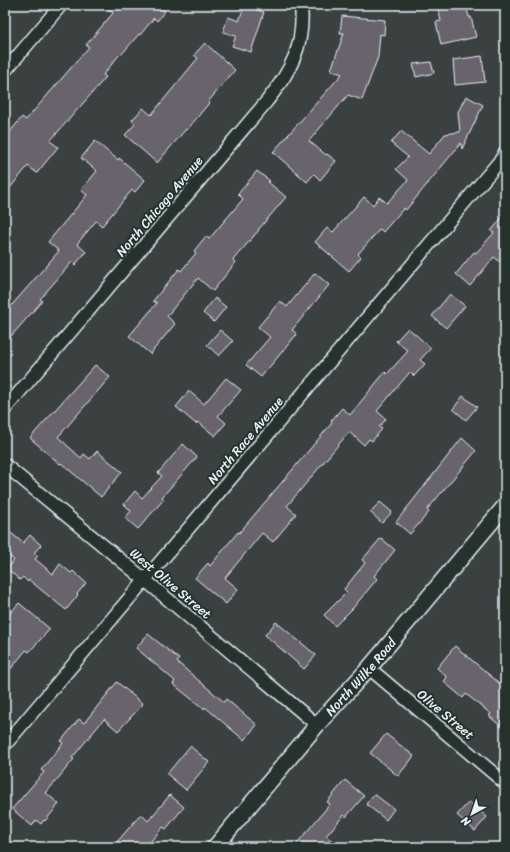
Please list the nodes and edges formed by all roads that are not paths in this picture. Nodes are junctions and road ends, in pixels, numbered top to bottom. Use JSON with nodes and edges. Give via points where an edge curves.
{"nodes":[{"id":1,"x":61,"y":5,"type":"edge"},
{"id":2,"x":301,"y":5,"type":"edge"},
{"id":3,"x":5,"y":71,"type":"edge"},
{"id":4,"x":505,"y":152,"type":"edge"},
{"id":5,"x":5,"y":409,"type":"edge"},
{"id":6,"x":5,"y":465,"type":"edge"},
{"id":7,"x":505,"y":506,"type":"edge"},
{"id":8,"x":145,"y":580,"type":"junction"},
{"id":9,"x":369,"y":668,"type":"junction"},
{"id":10,"x":317,"y":725,"type":"junction"},
{"id":11,"x":5,"y":745,"type":"edge"},
{"id":12,"x":505,"y":783,"type":"edge"},
{"id":13,"x":215,"y":847,"type":"edge"}],
"edges":[{"from":1,"to":3,"type":"street"},
{"from":2,"to":5,"type":"street","name":"North Chicago Avenue","via":[[301,40],[283,80]]},
{"from":4,"to":8,"type":"street","name":"North Race Avenue"},
{"from":6,"to":8,"type":"street","name":"West Olive Street"},
{"from":7,"to":9,"type":"street","name":"North Wilke Road"},
{"from":8,"to":10,"type":"street","name":"West Olive Street"},
{"from":8,"to":11,"type":"street","name":"North Race Avenue"},
{"from":9,"to":10,"type":"street","name":"North Wilke Road"},
{"from":9,"to":12,"type":"street","name":"Olive Street"},
{"from":10,"to":13,"type":"street","name":"North Wilke Road"}]}
